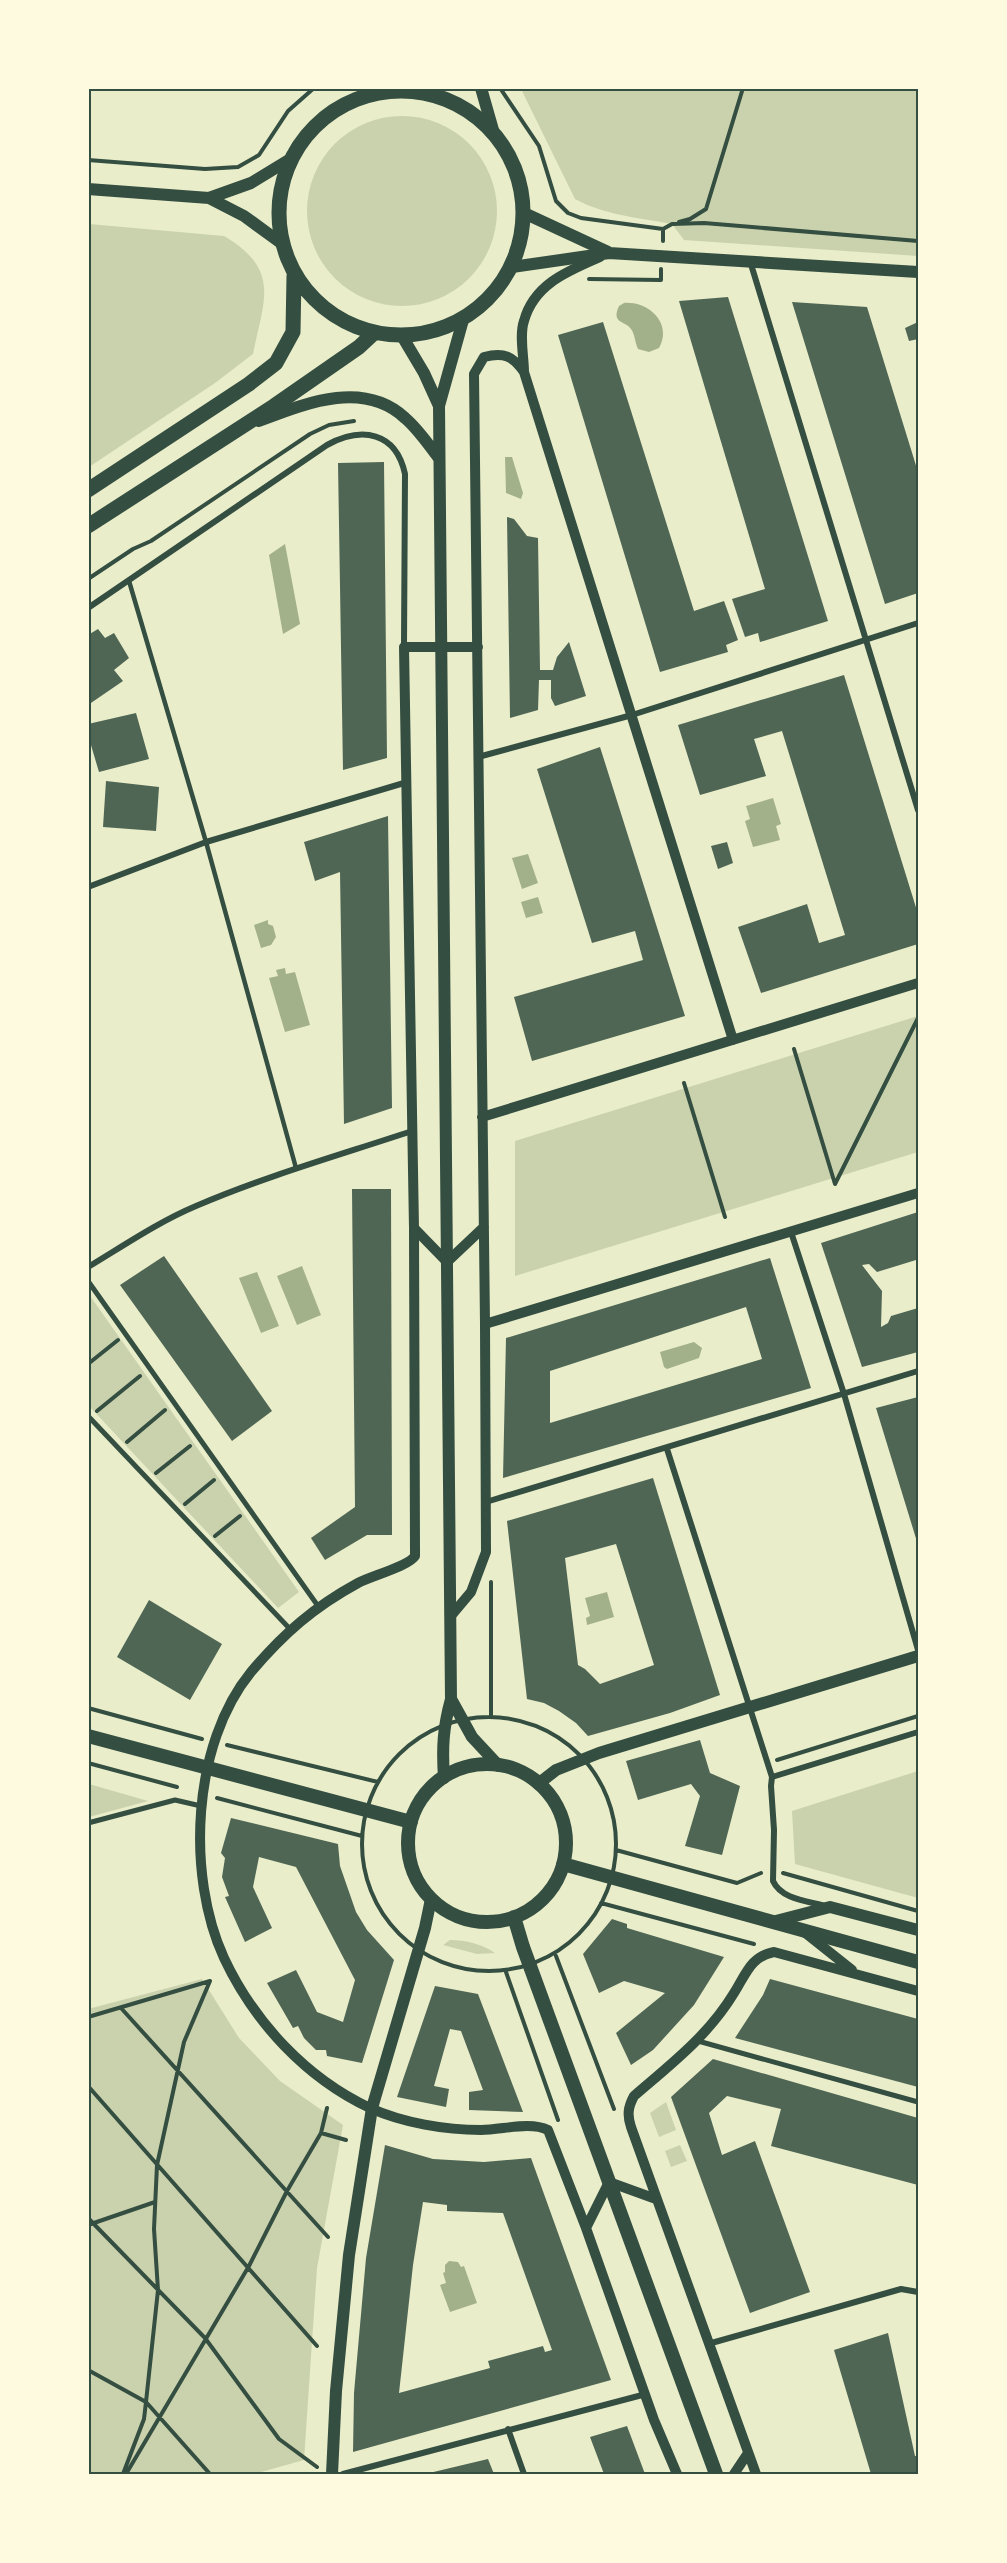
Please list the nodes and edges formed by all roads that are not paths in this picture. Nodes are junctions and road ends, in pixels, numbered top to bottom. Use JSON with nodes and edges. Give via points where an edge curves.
{"nodes":[{"id":1,"x":480,"y":88,"type":"edge"},
{"id":2,"x":389,"y":90,"type":"edge"},
{"id":3,"x":495,"y":137,"type":"junction"},
{"id":4,"x":291,"y":158,"type":"junction"},
{"id":5,"x":88,"y":189,"type":"edge"},
{"id":6,"x":209,"y":198,"type":"junction"},
{"id":7,"x":524,"y":213,"type":"junction"},
{"id":8,"x":281,"y":243,"type":"junction"},
{"id":9,"x":609,"y":253,"type":"junction"},
{"id":10,"x":750,"y":260,"type":"junction"},
{"id":11,"x":512,"y":267,"type":"junction"},
{"id":12,"x":918,"y":272,"type":"edge"},
{"id":13,"x":294,"y":276,"type":"junction"},
{"id":14,"x":463,"y":320,"type":"junction"},
{"id":15,"x":374,"y":333,"type":"junction"},
{"id":16,"x":402,"y":336,"type":"junction"},
{"id":17,"x":524,"y":372,"type":"junction"},
{"id":18,"x":439,"y":406,"type":"junction"},
{"id":19,"x":238,"y":428,"type":"junction"},
{"id":20,"x":438,"y":457,"type":"junction"},
{"id":21,"x":88,"y":490,"type":"edge"},
{"id":22,"x":88,"y":526,"type":"edge"},
{"id":23,"x":129,"y":581,"type":"junction"},
{"id":24,"x":88,"y":608,"type":"edge"},
{"id":25,"x":918,"y":624,"type":"edge"},
{"id":26,"x":865,"y":640,"type":"junction"},
{"id":27,"x":440,"y":646,"type":"junction"},
{"id":28,"x":404,"y":647,"type":"junction"},
{"id":29,"x":478,"y":647,"type":"junction"},
{"id":30,"x":632,"y":715,"type":"junction"},
{"id":31,"x":478,"y":757,"type":"junction"},
{"id":32,"x":404,"y":783,"type":"junction"},
{"id":33,"x":918,"y":810,"type":"edge"},
{"id":34,"x":206,"y":842,"type":"junction"},
{"id":35,"x":88,"y":887,"type":"edge"},
{"id":36,"x":918,"y":983,"type":"edge"},
{"id":37,"x":733,"y":1040,"type":"junction"},
{"id":38,"x":482,"y":1117,"type":"junction"},
{"id":39,"x":412,"y":1131,"type":"junction"},
{"id":40,"x":296,"y":1168,"type":"junction"},
{"id":41,"x":918,"y":1193,"type":"edge"},
{"id":42,"x":484,"y":1227,"type":"junction"},
{"id":43,"x":414,"y":1228,"type":"junction"},
{"id":44,"x":791,"y":1232,"type":"junction"},
{"id":45,"x":447,"y":1262,"type":"junction"},
{"id":46,"x":88,"y":1267,"type":"edge"},
{"id":47,"x":88,"y":1281,"type":"edge"},
{"id":48,"x":485,"y":1324,"type":"junction"},
{"id":49,"x":918,"y":1371,"type":"edge"},
{"id":50,"x":844,"y":1394,"type":"junction"},
{"id":51,"x":89,"y":1416,"type":"edge"},
{"id":52,"x":666,"y":1449,"type":"junction"},
{"id":53,"x":486,"y":1502,"type":"junction"},
{"id":54,"x":318,"y":1606,"type":"junction"},
{"id":55,"x":450,"y":1617,"type":"junction"},
{"id":56,"x":290,"y":1629,"type":"junction"},
{"id":57,"x":918,"y":1650,"type":"edge"},
{"id":58,"x":918,"y":1656,"type":"edge"},
{"id":59,"x":451,"y":1699,"type":"junction"},
{"id":60,"x":748,"y":1706,"type":"junction"},
{"id":61,"x":918,"y":1732,"type":"edge"},
{"id":62,"x":88,"y":1736,"type":"edge"},
{"id":63,"x":499,"y":1766,"type":"junction"},
{"id":64,"x":207,"y":1768,"type":"junction"},
{"id":65,"x":772,"y":1777,"type":"junction"},
{"id":66,"x":444,"y":1778,"type":"junction"},
{"id":67,"x":538,"y":1784,"type":"junction"},
{"id":68,"x":201,"y":1806,"type":"junction"},
{"id":69,"x":411,"y":1822,"type":"junction"},
{"id":70,"x":88,"y":1823,"type":"edge"},
{"id":71,"x":563,"y":1863,"type":"junction"},
{"id":72,"x":431,"y":1899,"type":"junction"},
{"id":73,"x":830,"y":1907,"type":"junction"},
{"id":74,"x":514,"y":1917,"type":"junction"},
{"id":75,"x":771,"y":1922,"type":"junction"},
{"id":76,"x":918,"y":1930,"type":"edge"},
{"id":77,"x":802,"y":1931,"type":"junction"},
{"id":78,"x":918,"y":1962,"type":"edge"},
{"id":79,"x":856,"y":1974,"type":"junction"},
{"id":80,"x":918,"y":1991,"type":"edge"},
{"id":81,"x":698,"y":2041,"type":"junction"},
{"id":82,"x":918,"y":2102,"type":"edge"},
{"id":83,"x":372,"y":2109,"type":"junction"},
{"id":84,"x":609,"y":2182,"type":"junction"},
{"id":85,"x":656,"y":2199,"type":"junction"},
{"id":86,"x":586,"y":2228,"type":"junction"},
{"id":87,"x":918,"y":2292,"type":"edge"},
{"id":88,"x":708,"y":2344,"type":"junction"},
{"id":89,"x":646,"y":2394,"type":"junction"},
{"id":90,"x":508,"y":2429,"type":"junction"},
{"id":91,"x":748,"y":2453,"type":"junction"},
{"id":92,"x":679,"y":2473,"type":"edge"},
{"id":93,"x":332,"y":2475,"type":"edge"},
{"id":94,"x":343,"y":2475,"type":"edge"},
{"id":95,"x":524,"y":2475,"type":"edge"},
{"id":96,"x":716,"y":2475,"type":"edge"},
{"id":97,"x":734,"y":2475,"type":"edge"},
{"id":98,"x":756,"y":2475,"type":"edge"}],
"edges":[{"from":1,"to":3,"type":"main road"},
{"from":2,"to":3,"type":"highway","via":[[416,91],[448,99],[479,118]]},
{"from":2,"to":4,"type":"highway","via":[[344,104],[308,131]]},
{"from":3,"to":7,"type":"highway","via":[[508,152],[522,190]]},
{"from":4,"to":6,"type":"main road","via":[[250,183]]},
{"from":4,"to":8,"type":"highway","via":[[277,210]]},
{"from":5,"to":6,"type":"main road"},
{"from":6,"to":8,"type":"main road","via":[[244,216]]},
{"from":7,"to":9,"type":"main road"},
{"from":7,"to":11,"type":"highway","via":[[521,242]]},
{"from":8,"to":13,"type":"highway"},
{"from":9,"to":10,"type":"main road"},
{"from":9,"to":11,"type":"main road"},
{"from":9,"to":17,"type":"street","via":[[555,278],[536,295],[523,322]]},
{"from":10,"to":12,"type":"main road"},
{"from":10,"to":26,"type":"street"},
{"from":11,"to":14,"type":"highway","via":[[493,295]]},
{"from":13,"to":15,"type":"highway","via":[[318,305],[342,321]]},
{"from":13,"to":21,"type":"highway","via":[[292,333],[276,363]]},
{"from":14,"to":16,"type":"highway","via":[[433,332]]},
{"from":14,"to":18,"type":"main road"},
{"from":15,"to":16,"type":"highway"},
{"from":15,"to":19,"type":"highway"},
{"from":16,"to":18,"type":"main road"},
{"from":17,"to":29,"type":"street","via":[[508,355],[495,354],[484,357],[474,374]]},
{"from":17,"to":30,"type":"street"},
{"from":18,"to":20,"type":"main road"},
{"from":19,"to":20,"type":"main road","via":[[310,401],[344,396],[379,402],[405,417]]},
{"from":19,"to":22,"type":"highway"},
{"from":20,"to":27,"type":"main road"},
{"from":23,"to":24,"type":"street"},
{"from":23,"to":28,"type":"street","via":[[342,437],[360,434],[381,439],[397,451],[405,474]]},
{"from":23,"to":34,"type":"lane"},
{"from":25,"to":26,"type":"street"},
{"from":26,"to":30,"type":"street"},
{"from":26,"to":33,"type":"street"},
{"from":27,"to":28,"type":"street"},
{"from":27,"to":29,"type":"street"},
{"from":27,"to":45,"type":"main road"},
{"from":28,"to":32,"type":"street"},
{"from":29,"to":31,"type":"street"},
{"from":30,"to":31,"type":"street"},
{"from":30,"to":37,"type":"street"},
{"from":31,"to":38,"type":"street"},
{"from":32,"to":34,"type":"street"},
{"from":32,"to":39,"type":"street"},
{"from":34,"to":35,"type":"street"},
{"from":34,"to":40,"type":"lane"},
{"from":36,"to":37,"type":"street"},
{"from":37,"to":38,"type":"street"},
{"from":38,"to":42,"type":"street"},
{"from":39,"to":40,"type":"street"},
{"from":39,"to":43,"type":"street"},
{"from":40,"to":46,"type":"street","via":[[194,1207]]},
{"from":41,"to":44,"type":"street"},
{"from":42,"to":45,"type":"street"},
{"from":42,"to":48,"type":"street"},
{"from":43,"to":45,"type":"street"},
{"from":43,"to":54,"type":"street","via":[[415,1550],[408,1563],[361,1582]]},
{"from":44,"to":48,"type":"street"},
{"from":44,"to":50,"type":"street"},
{"from":45,"to":55,"type":"main road"},
{"from":47,"to":54,"type":"street"},
{"from":48,"to":53,"type":"street"},
{"from":49,"to":50,"type":"street"},
{"from":50,"to":52,"type":"street"},
{"from":50,"to":57,"type":"street"},
{"from":51,"to":56,"type":"street"},
{"from":52,"to":53,"type":"street"},
{"from":52,"to":60,"type":"street"},
{"from":53,"to":55,"type":"street","via":[[486,1552],[471,1592]]},
{"from":54,"to":56,"type":"street"},
{"from":55,"to":59,"type":"main road"},
{"from":56,"to":64,"type":"street","via":[[250,1674],[233,1701]]},
{"from":58,"to":60,"type":"main road"},
{"from":59,"to":63,"type":"main road","via":[[472,1737]]},
{"from":59,"to":66,"type":"main road","via":[[442,1740]]},
{"from":60,"to":65,"type":"street"},
{"from":60,"to":67,"type":"main road","via":[[584,1759],[556,1770]]},
{"from":61,"to":65,"type":"street"},
{"from":62,"to":64,"type":"main road"},
{"from":63,"to":66,"type":"main road","via":[[470,1767]]},
{"from":63,"to":67,"type":"main road","via":[[520,1772]]},
{"from":64,"to":68,"type":"street"},
{"from":64,"to":69,"type":"main road"},
{"from":65,"to":73,"type":"street","via":[[776,1888],[788,1896]]},
{"from":66,"to":69,"type":"main road","via":[[423,1797]]},
{"from":67,"to":71,"type":"main road","via":[[561,1816]]},
{"from":68,"to":70,"type":"street","via":[[175,1800]]},
{"from":68,"to":83,"type":"street","via":[[208,1908],[234,1977],[260,2018],[292,2054],[338,2090]]},
{"from":69,"to":72,"type":"main road","via":[[410,1863]]},
{"from":71,"to":74,"type":"main road","via":[[542,1899]]},
{"from":71,"to":75,"type":"main road"},
{"from":72,"to":74,"type":"main road","via":[[464,1918],[489,1922]]},
{"from":72,"to":83,"type":"main road"},
{"from":73,"to":75,"type":"main road"},
{"from":73,"to":76,"type":"main road"},
{"from":74,"to":84,"type":"main road"},
{"from":75,"to":77,"type":"main road"},
{"from":77,"to":78,"type":"main road"},
{"from":77,"to":79,"type":"street"},
{"from":79,"to":80,"type":"street"},
{"from":79,"to":81,"type":"street","via":[[774,1952],[763,1954],[755,1959]]},
{"from":81,"to":82,"type":"street"},
{"from":81,"to":85,"type":"street","via":[[634,2096],[628,2112]]},
{"from":83,"to":86,"type":"street","via":[[450,2127],[548,2130]]},
{"from":83,"to":93,"type":"main road","via":[[349,2255]]},
{"from":84,"to":85,"type":"street"},
{"from":84,"to":86,"type":"street"},
{"from":84,"to":96,"type":"main road"},
{"from":85,"to":88,"type":"street"},
{"from":86,"to":89,"type":"street"},
{"from":87,"to":88,"type":"street","via":[[901,2289]]},
{"from":88,"to":91,"type":"street"},
{"from":89,"to":90,"type":"street"},
{"from":89,"to":92,"type":"street"},
{"from":90,"to":94,"type":"street"},
{"from":90,"to":95,"type":"street"},
{"from":91,"to":97,"type":"street"},
{"from":91,"to":98,"type":"street"}]}
